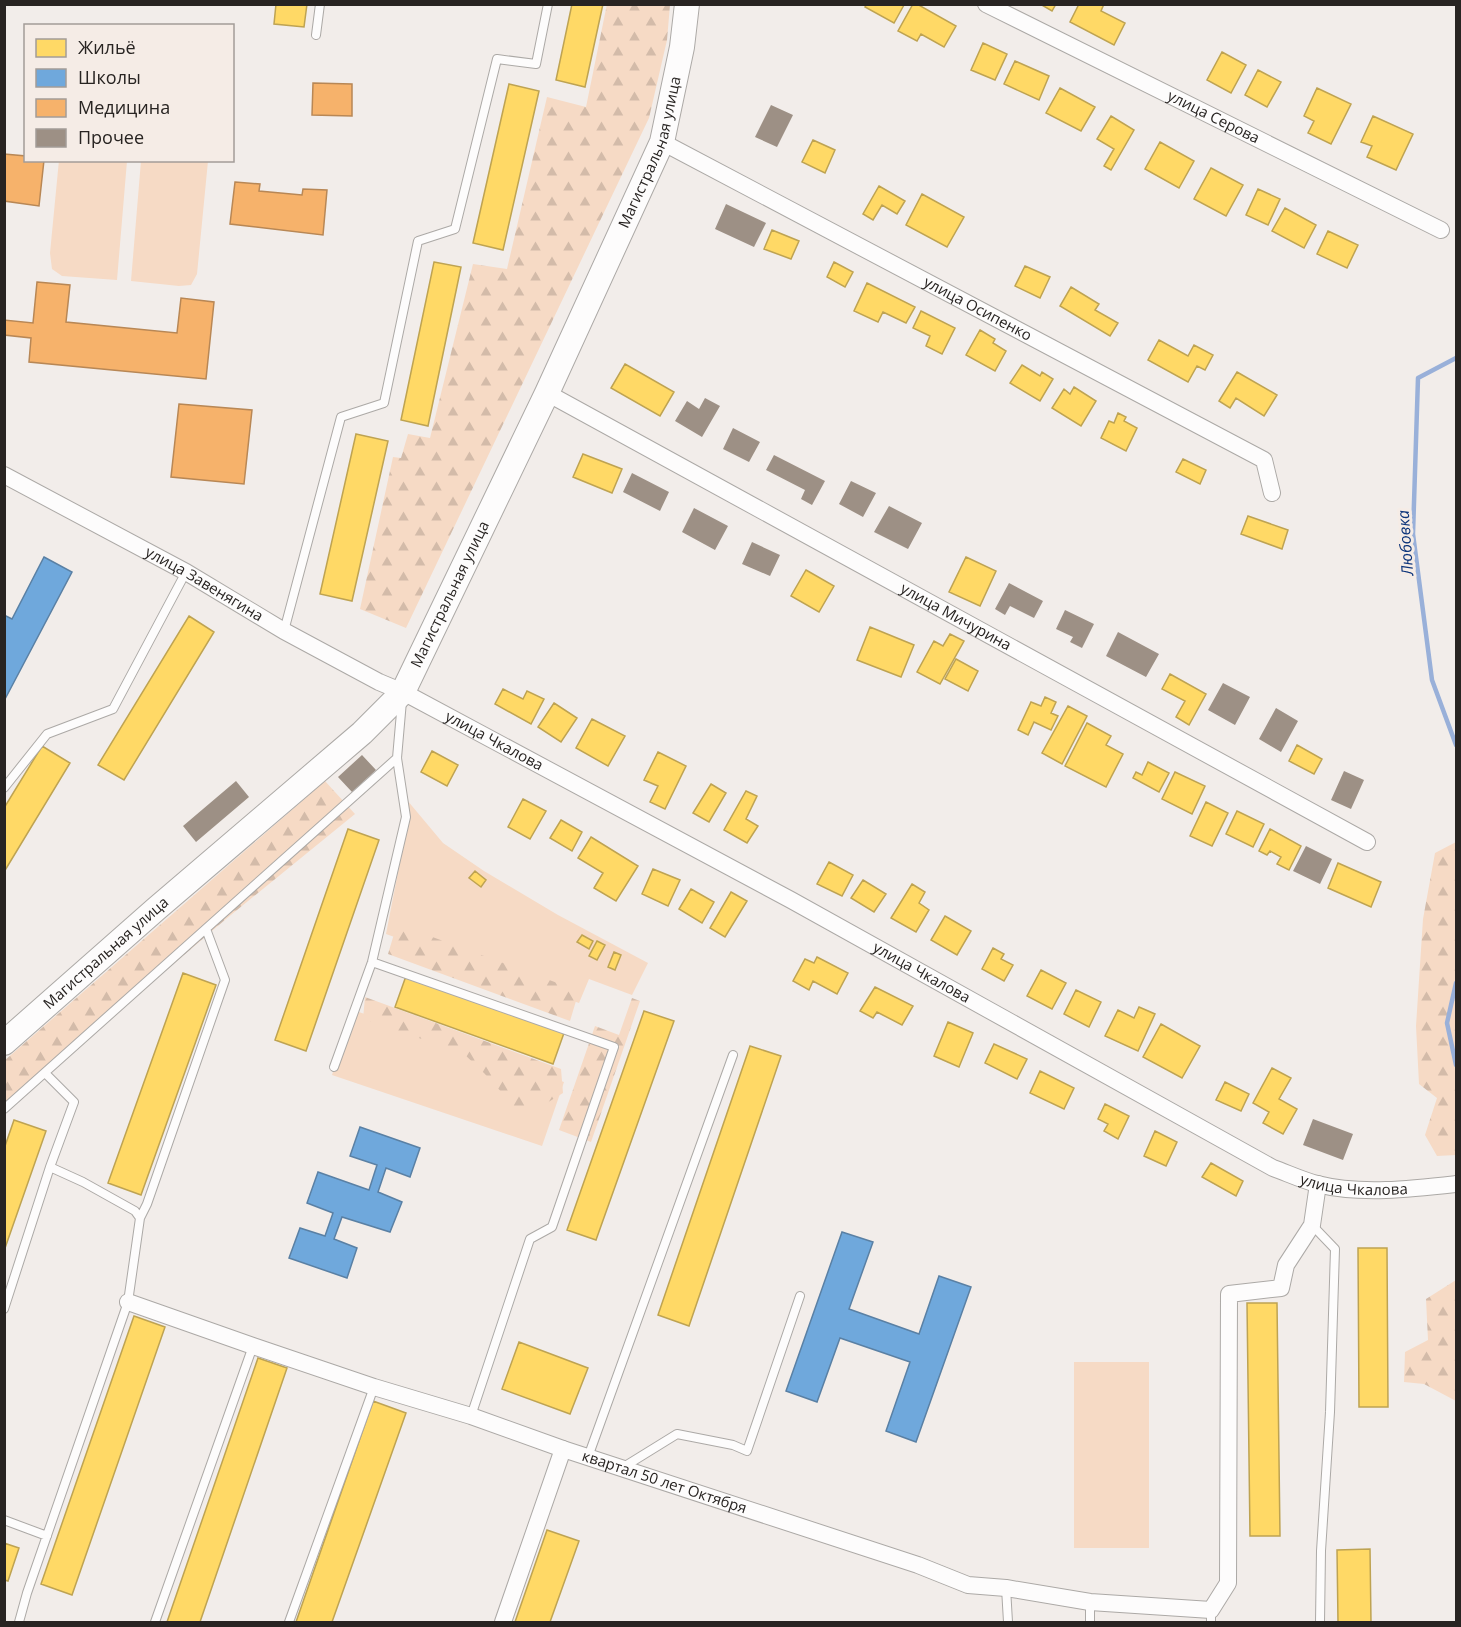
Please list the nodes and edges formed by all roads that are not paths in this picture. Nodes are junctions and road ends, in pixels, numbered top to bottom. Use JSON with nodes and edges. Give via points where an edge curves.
{"nodes":[{"id":1,"x":321,"y":4,"type":"edge"},
{"id":2,"x":548,"y":4,"type":"edge"},
{"id":3,"x":687,"y":4,"type":"edge"},
{"id":4,"x":986,"y":4,"type":"edge"},
{"id":5,"x":316,"y":35,"type":"dead end"},
{"id":6,"x":662,"y":142,"type":"junction"},
{"id":7,"x":1440,"y":230,"type":"dead end"},
{"id":8,"x":547,"y":393,"type":"junction"},
{"id":9,"x":4,"y":475,"type":"edge"},
{"id":10,"x":1272,"y":493,"type":"dead end"},
{"id":11,"x":186,"y":572,"type":"junction"},
{"id":12,"x":284,"y":631,"type":"junction"},
{"id":13,"x":403,"y":692,"type":"junction"},
{"id":14,"x":397,"y":758,"type":"junction"},
{"id":15,"x":4,"y":788,"type":"edge"},
{"id":16,"x":1367,"y":842,"type":"dead end"},
{"id":17,"x":206,"y":928,"type":"junction"},
{"id":18,"x":372,"y":962,"type":"junction"},
{"id":19,"x":4,"y":1043,"type":"edge"},
{"id":20,"x":733,"y":1055,"type":"dead end"},
{"id":21,"x":334,"y":1067,"type":"dead end"},
{"id":22,"x":45,"y":1072,"type":"junction"},
{"id":23,"x":4,"y":1108,"type":"edge"},
{"id":24,"x":50,"y":1167,"type":"junction"},
{"id":25,"x":1318,"y":1184,"type":"junction"},
{"id":26,"x":1456,"y":1184,"type":"edge"},
{"id":27,"x":140,"y":1218,"type":"junction"},
{"id":28,"x":1312,"y":1225,"type":"junction"},
{"id":29,"x":800,"y":1296,"type":"dead end"},
{"id":30,"x":128,"y":1302,"type":"junction"},
{"id":31,"x":4,"y":1309,"type":"edge"},
{"id":32,"x":253,"y":1346,"type":"junction"},
{"id":33,"x":374,"y":1387,"type":"junction"},
{"id":34,"x":471,"y":1416,"type":"junction"},
{"id":35,"x":562,"y":1449,"type":"junction"},
{"id":36,"x":588,"y":1457,"type":"junction"},
{"id":37,"x":622,"y":1468,"type":"junction"},
{"id":38,"x":4,"y":1520,"type":"edge"},
{"id":39,"x":46,"y":1536,"type":"junction"},
{"id":40,"x":1006,"y":1588,"type":"junction"},
{"id":41,"x":1089,"y":1602,"type":"junction"},
{"id":42,"x":1211,"y":1616,"type":"edge"},
{"id":43,"x":19,"y":1623,"type":"edge"},
{"id":44,"x":155,"y":1623,"type":"edge"},
{"id":45,"x":289,"y":1623,"type":"edge"},
{"id":46,"x":503,"y":1623,"type":"edge"},
{"id":47,"x":1008,"y":1623,"type":"edge"},
{"id":48,"x":1089,"y":1623,"type":"edge"},
{"id":49,"x":1320,"y":1623,"type":"edge"}],
"edges":[{"from":1,"to":5,"type":"lane"},
{"from":2,"to":12,"type":"lane","via":[[536,64],[497,59],[455,229],[418,241],[384,403],[341,417]]},
{"from":3,"to":6,"type":"main road","name":"Магистральная улица"},
{"from":4,"to":7,"type":"street","name":"улица Серова"},
{"from":6,"to":8,"type":"main road","name":"Магистральная улица"},
{"from":6,"to":10,"type":"street","name":"улица Осипенко","via":[[1264,460]]},
{"from":8,"to":13,"type":"main road","name":"Магистральная улица"},
{"from":8,"to":16,"type":"street","name":"улица Мичурина"},
{"from":9,"to":11,"type":"street","name":"улица Завенягина"},
{"from":11,"to":12,"type":"street","name":"улица Завенягина"},
{"from":11,"to":15,"type":"lane","via":[[113,709],[47,734]]},
{"from":12,"to":13,"type":"street","name":"улица Завенягина"},
{"from":13,"to":14,"type":"lane"},
{"from":13,"to":19,"type":"main road","name":"Магистральная улица","via":[[362,733]]},
{"from":13,"to":25,"type":"street","name":"улица Чкалова","via":[[791,900],[1273,1168]]},
{"from":14,"to":17,"type":"lane"},
{"from":14,"to":18,"type":"lane","via":[[406,817]]},
{"from":17,"to":22,"type":"lane"},
{"from":17,"to":27,"type":"lane","via":[[225,980]]},
{"from":18,"to":21,"type":"lane"},
{"from":18,"to":34,"type":"lane","via":[[614,1047],[552,1227],[530,1239]]},
{"from":20,"to":36,"type":"lane"},
{"from":22,"to":23,"type":"lane"},
{"from":22,"to":24,"type":"lane","via":[[74,1102]]},
{"from":24,"to":27,"type":"lane","via":[[114,1199]]},
{"from":24,"to":31,"type":"lane"},
{"from":25,"to":26,"type":"street","name":"улица Чкалова","via":[[1366,1190]]},
{"from":25,"to":28,"type":"street"},
{"from":27,"to":30,"type":"lane"},
{"from":28,"to":42,"type":"street","via":[[1286,1265],[1281,1287],[1229,1294],[1228,1582]]},
{"from":28,"to":49,"type":"lane","via":[[1335,1249]]},
{"from":29,"to":37,"type":"lane","via":[[747,1451],[677,1434]]},
{"from":30,"to":32,"type":"street","name":"квартал 50 лет Октября"},
{"from":30,"to":39,"type":"lane"},
{"from":32,"to":33,"type":"street","name":"квартал 50 лет Октября"},
{"from":32,"to":44,"type":"lane"},
{"from":33,"to":34,"type":"street","name":"квартал 50 лет Октября"},
{"from":33,"to":45,"type":"lane"},
{"from":34,"to":35,"type":"street","name":"квартал 50 лет Октября"},
{"from":35,"to":36,"type":"street","name":"квартал 50 лет Октября"},
{"from":35,"to":46,"type":"street"},
{"from":36,"to":37,"type":"street","name":"квартал 50 лет Октября"},
{"from":37,"to":40,"type":"street","name":"квартал 50 лет Октября","via":[[918,1565],[968,1586]]},
{"from":38,"to":39,"type":"lane"},
{"from":39,"to":43,"type":"lane"},
{"from":40,"to":41,"type":"street","name":"квартал 50 лет Октября"},
{"from":40,"to":47,"type":"lane"},
{"from":41,"to":42,"type":"street","name":"квартал 50 лет Октября"},
{"from":41,"to":48,"type":"lane"}]}
